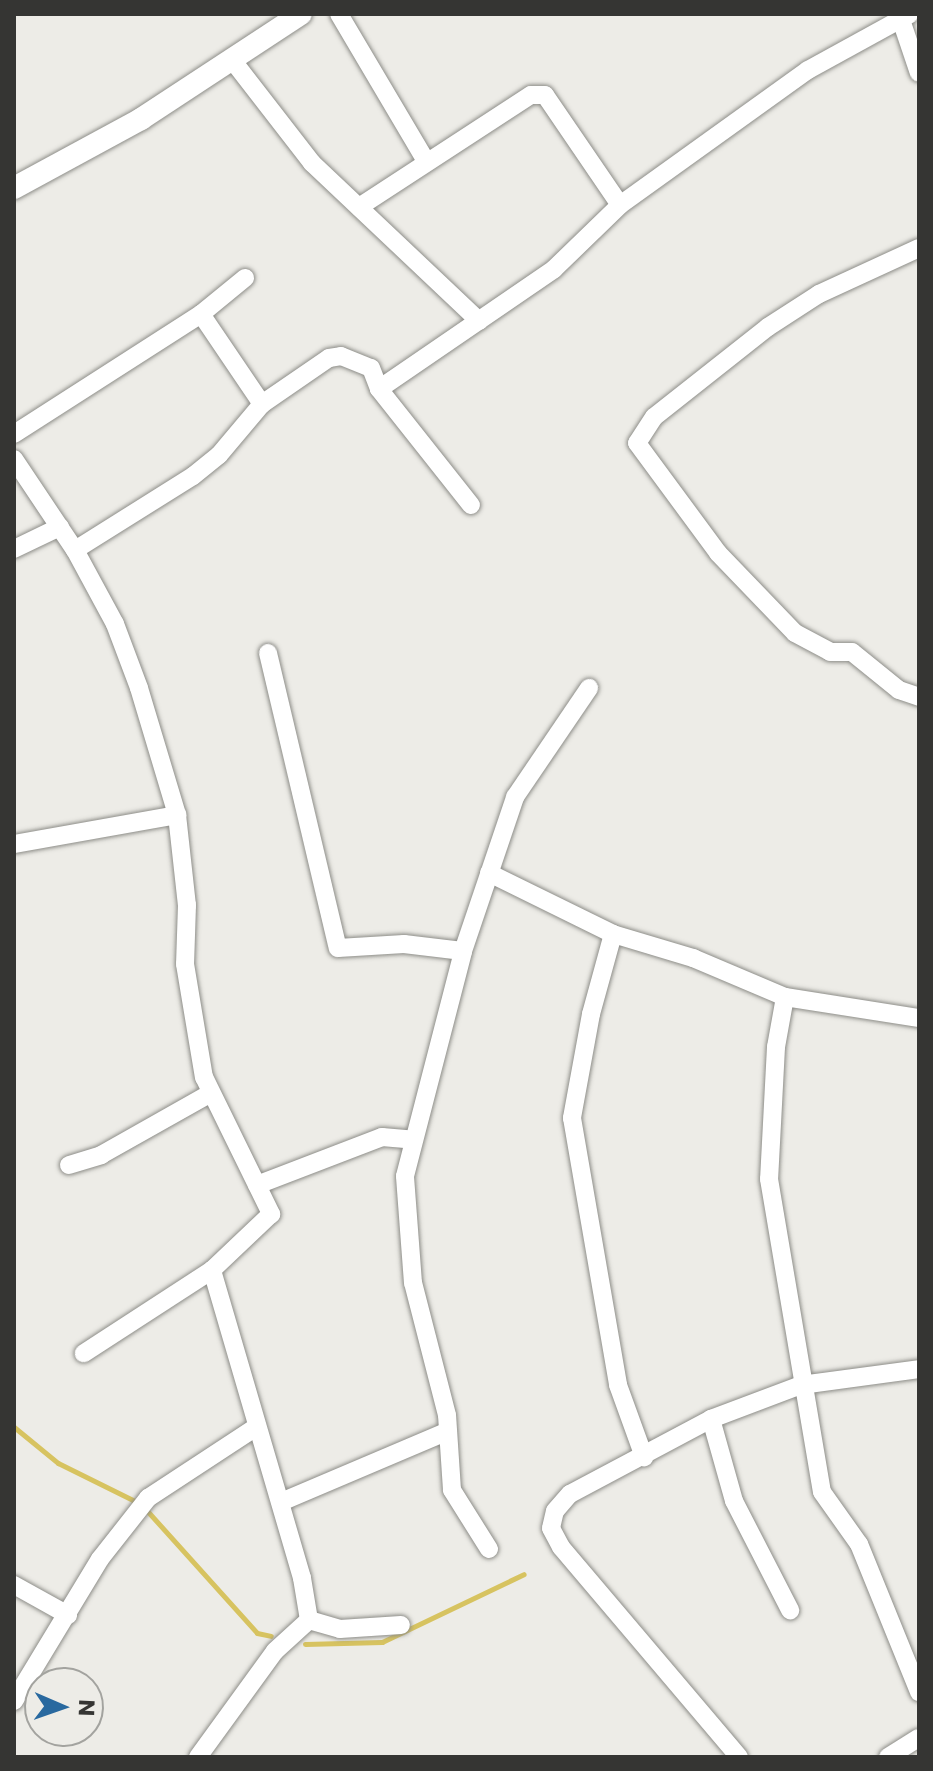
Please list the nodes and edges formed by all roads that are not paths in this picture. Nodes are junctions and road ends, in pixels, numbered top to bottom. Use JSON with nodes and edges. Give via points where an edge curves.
{"nodes":[{"id":1,"x":301,"y":14,"type":"edge"},
{"id":2,"x":339,"y":14,"type":"edge"},
{"id":3,"x":903,"y":15,"type":"edge"},
{"id":4,"x":276,"y":21,"type":"edge"},
{"id":5,"x":233,"y":61,"type":"junction"},
{"id":6,"x":919,"y":73,"type":"edge"},
{"id":7,"x":426,"y":161,"type":"junction"},
{"id":8,"x":14,"y":187,"type":"edge"},
{"id":9,"x":620,"y":205,"type":"junction"},
{"id":10,"x":359,"y":207,"type":"junction"},
{"id":11,"x":919,"y":248,"type":"edge"},
{"id":12,"x":245,"y":278,"type":"dead end"},
{"id":13,"x":201,"y":314,"type":"junction"},
{"id":14,"x":479,"y":321,"type":"junction"},
{"id":15,"x":379,"y":389,"type":"junction"},
{"id":16,"x":262,"y":404,"type":"junction"},
{"id":17,"x":14,"y":434,"type":"edge"},
{"id":18,"x":14,"y":459,"type":"edge"},
{"id":19,"x":471,"y":505,"type":"dead end"},
{"id":20,"x":60,"y":527,"type":"junction"},
{"id":21,"x":14,"y":549,"type":"edge"},
{"id":22,"x":75,"y":550,"type":"junction"},
{"id":23,"x":268,"y":653,"type":"dead end"},
{"id":24,"x":589,"y":688,"type":"dead end"},
{"id":25,"x":919,"y":697,"type":"edge"},
{"id":26,"x":177,"y":815,"type":"junction"},
{"id":27,"x":14,"y":844,"type":"edge"},
{"id":28,"x":489,"y":873,"type":"junction"},
{"id":29,"x":613,"y":934,"type":"junction"},
{"id":30,"x":463,"y":951,"type":"junction"},
{"id":31,"x":785,"y":997,"type":"junction"},
{"id":32,"x":919,"y":1018,"type":"edge"},
{"id":33,"x":211,"y":1093,"type":"junction"},
{"id":34,"x":414,"y":1140,"type":"junction"},
{"id":35,"x":69,"y":1165,"type":"dead end"},
{"id":36,"x":257,"y":1185,"type":"junction"},
{"id":37,"x":212,"y":1270,"type":"junction"},
{"id":38,"x":84,"y":1353,"type":"dead end"},
{"id":39,"x":919,"y":1369,"type":"edge"},
{"id":40,"x":801,"y":1385,"type":"junction"},
{"id":41,"x":711,"y":1419,"type":"junction"},
{"id":42,"x":256,"y":1427,"type":"junction"},
{"id":43,"x":448,"y":1431,"type":"junction"},
{"id":44,"x":644,"y":1457,"type":"junction"},
{"id":45,"x":281,"y":1502,"type":"junction"},
{"id":46,"x":489,"y":1549,"type":"dead end"},
{"id":47,"x":14,"y":1585,"type":"edge"},
{"id":48,"x":790,"y":1610,"type":"dead end"},
{"id":49,"x":68,"y":1615,"type":"junction"},
{"id":50,"x":309,"y":1620,"type":"junction"},
{"id":51,"x":401,"y":1625,"type":"dead end"},
{"id":52,"x":919,"y":1692,"type":"edge"},
{"id":53,"x":14,"y":1701,"type":"edge"},
{"id":54,"x":919,"y":1738,"type":"edge"},
{"id":55,"x":198,"y":1757,"type":"edge"},
{"id":56,"x":739,"y":1757,"type":"edge"},
{"id":57,"x":888,"y":1757,"type":"edge"}],
"edges":[{"from":1,"to":4,"type":"street"},
{"from":2,"to":7,"type":"street"},
{"from":3,"to":6,"type":"street"},
{"from":3,"to":9,"type":"street","via":[[808,70]]},
{"from":4,"to":5,"type":"street"},
{"from":5,"to":8,"type":"street"},
{"from":5,"to":10,"type":"street","via":[[312,163]]},
{"from":7,"to":9,"type":"street","via":[[523,99],[545,95]]},
{"from":7,"to":10,"type":"street"},
{"from":9,"to":14,"type":"street","via":[[554,269]]},
{"from":10,"to":14,"type":"street"},
{"from":11,"to":25,"type":"street","via":[[819,294],[768,327],[654,417],[637,443],[718,553],[795,633],[830,652],[852,652],[899,690]]},
{"from":12,"to":13,"type":"street"},
{"from":13,"to":16,"type":"street"},
{"from":13,"to":17,"type":"street"},
{"from":14,"to":15,"type":"street"},
{"from":15,"to":16,"type":"street","via":[[371,368],[341,356],[329,358]]},
{"from":15,"to":19,"type":"street"},
{"from":16,"to":22,"type":"street","via":[[219,455],[193,476]]},
{"from":18,"to":20,"type":"street"},
{"from":20,"to":21,"type":"street"},
{"from":20,"to":22,"type":"street"},
{"from":22,"to":26,"type":"street","via":[[115,624]]},
{"from":23,"to":30,"type":"street","via":[[338,948],[414,944]]},
{"from":24,"to":28,"type":"street","via":[[515,797]]},
{"from":26,"to":27,"type":"street"},
{"from":26,"to":33,"type":"street","via":[[187,905],[185,964]]},
{"from":28,"to":29,"type":"street"},
{"from":28,"to":30,"type":"street"},
{"from":29,"to":31,"type":"street","via":[[693,958]]},
{"from":29,"to":44,"type":"street","via":[[591,1014],[572,1118],[618,1385]]},
{"from":30,"to":34,"type":"street"},
{"from":31,"to":32,"type":"street"},
{"from":31,"to":40,"type":"street","via":[[776,1047],[769,1179]]},
{"from":33,"to":35,"type":"street","via":[[101,1155]]},
{"from":33,"to":36,"type":"street"},
{"from":34,"to":36,"type":"street","via":[[382,1137]]},
{"from":34,"to":43,"type":"street","via":[[405,1210],[413,1283]]},
{"from":36,"to":37,"type":"street","via":[[271,1214]]},
{"from":37,"to":38,"type":"street"},
{"from":37,"to":42,"type":"street"},
{"from":39,"to":40,"type":"street"},
{"from":40,"to":41,"type":"street"},
{"from":40,"to":52,"type":"street","via":[[822,1492],[859,1544]]},
{"from":41,"to":44,"type":"street"},
{"from":41,"to":48,"type":"street","via":[[734,1501]]},
{"from":42,"to":45,"type":"street"},
{"from":42,"to":49,"type":"street","via":[[148,1498],[100,1559]]},
{"from":43,"to":45,"type":"street"},
{"from":43,"to":46,"type":"street","via":[[452,1490]]},
{"from":44,"to":56,"type":"street","via":[[570,1494],[555,1511],[551,1528]]},
{"from":45,"to":50,"type":"street"},
{"from":47,"to":49,"type":"street"},
{"from":49,"to":53,"type":"street"},
{"from":50,"to":51,"type":"street","via":[[340,1629]]},
{"from":50,"to":55,"type":"street","via":[[275,1651]]},
{"from":54,"to":57,"type":"street"}]}
